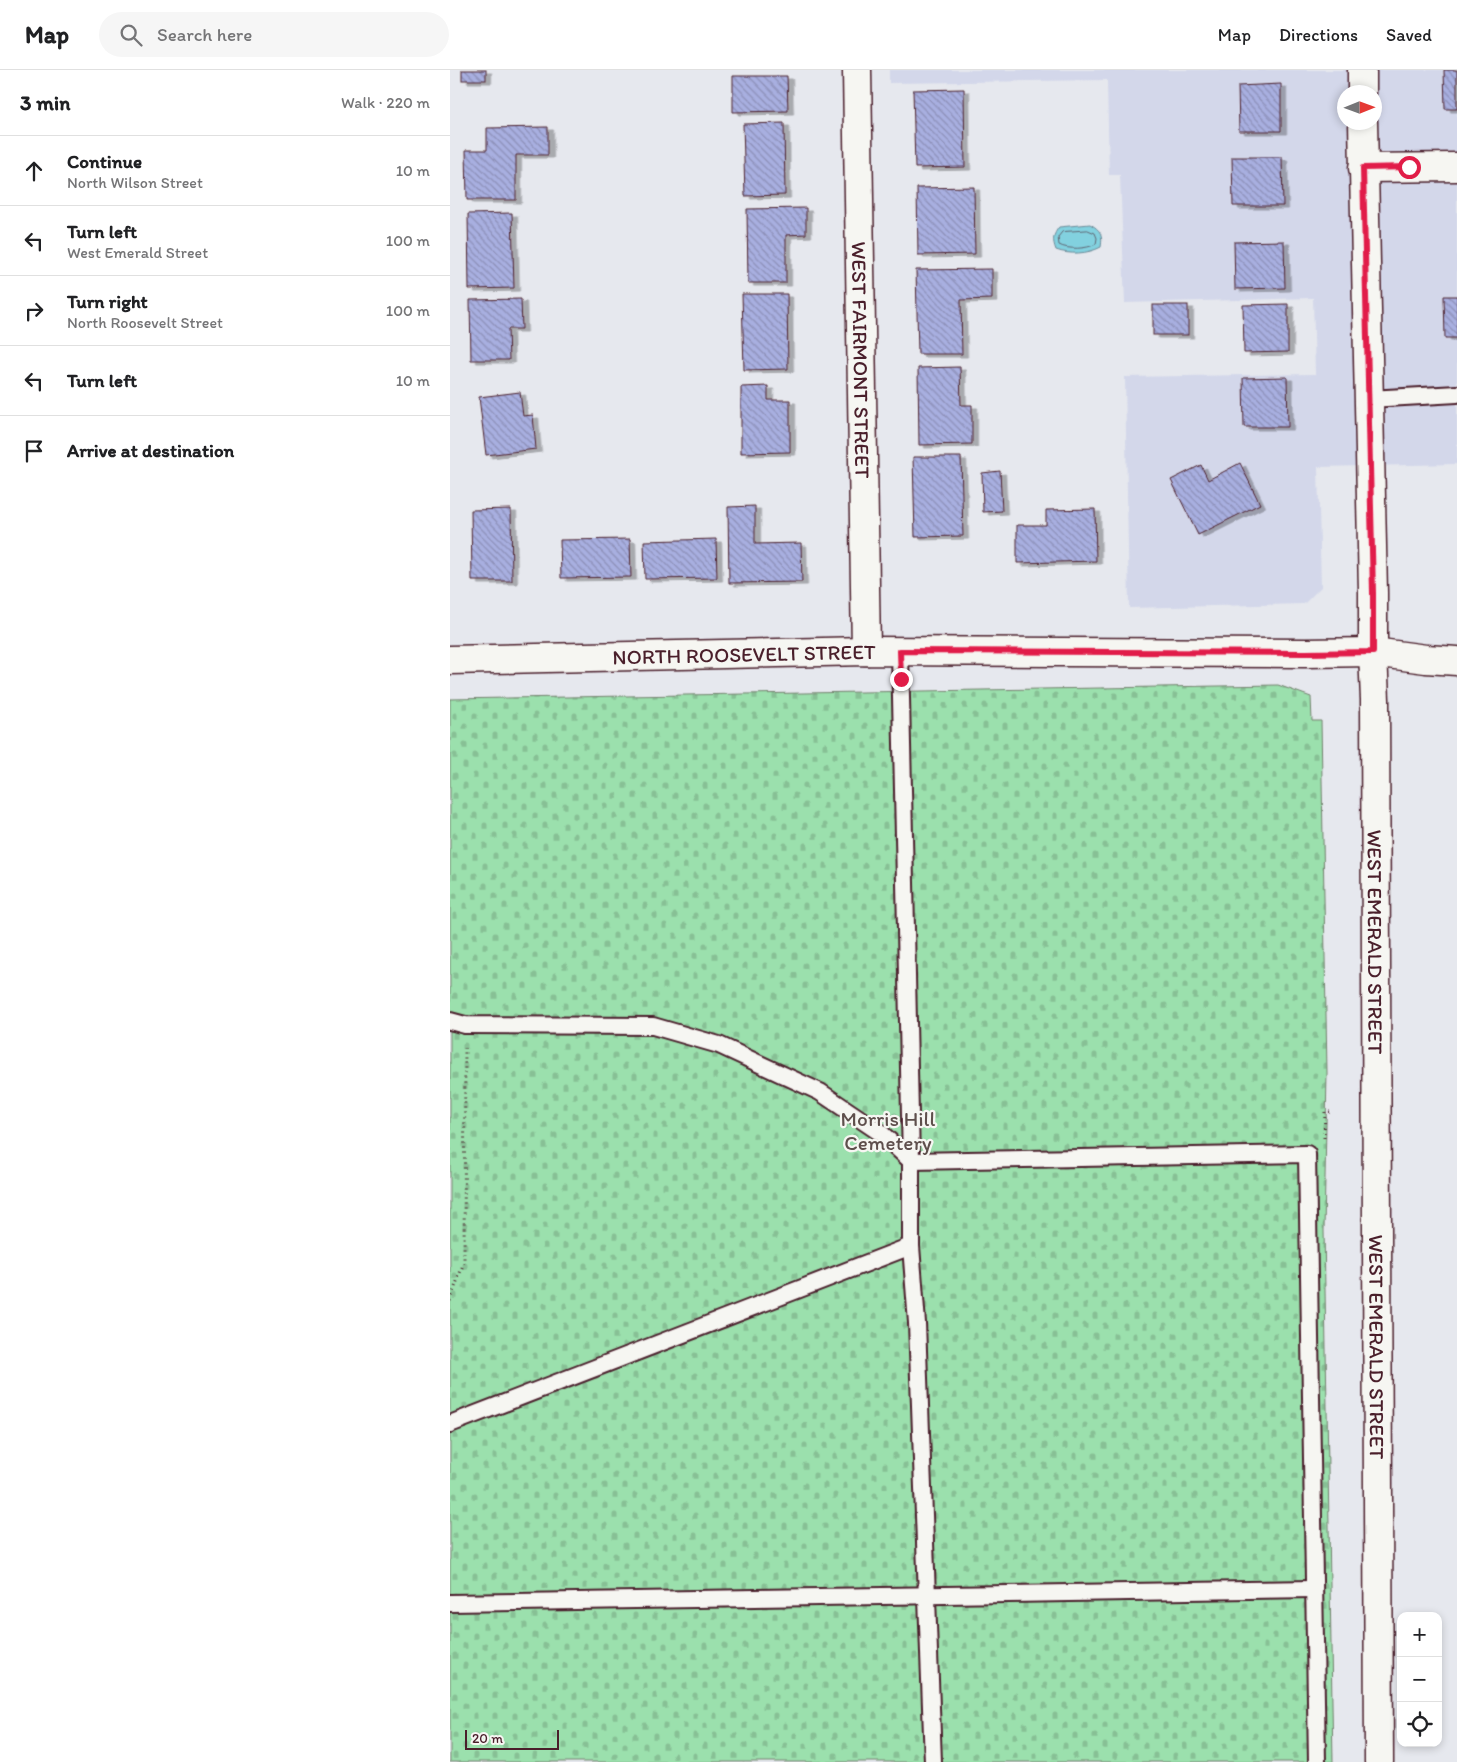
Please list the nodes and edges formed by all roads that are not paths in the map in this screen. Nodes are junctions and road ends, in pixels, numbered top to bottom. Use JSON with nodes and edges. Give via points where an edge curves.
{"nodes":[{"id":1,"x":857,"y":70,"type":"edge"},
{"id":2,"x":1362,"y":70,"type":"edge"},
{"id":3,"x":1362,"y":85,"type":"edge"},
{"id":4,"x":1362,"y":130,"type":"edge"},
{"id":5,"x":1457,"y":166,"type":"edge"},
{"id":6,"x":1363,"y":168,"type":"junction"},
{"id":7,"x":1457,"y":394,"type":"edge"},
{"id":8,"x":1369,"y":398,"type":"junction"},
{"id":9,"x":866,"y":651,"type":"junction"},
{"id":10,"x":900,"y":651,"type":"junction"},
{"id":11,"x":1373,"y":652,"type":"junction"},
{"id":12,"x":450,"y":660,"type":"edge"},
{"id":13,"x":1457,"y":661,"type":"edge"},
{"id":14,"x":457,"y":1023,"type":"edge"},
{"id":15,"x":911,"y":1161,"type":"junction"},
{"id":16,"x":911,"y":1246,"type":"junction"},
{"id":17,"x":450,"y":1424,"type":"edge"},
{"id":18,"x":1314,"y":1589,"type":"junction"},
{"id":19,"x":928,"y":1596,"type":"junction"},
{"id":20,"x":450,"y":1603,"type":"edge"},
{"id":21,"x":933,"y":1762,"type":"edge"},
{"id":22,"x":1317,"y":1762,"type":"edge"},
{"id":23,"x":1378,"y":1762,"type":"edge"}],
"edges":[{"from":1,"to":9,"type":"street","name":"WEST FAIRMONT STREET"},
{"from":2,"to":3,"type":"street"},
{"from":4,"to":6,"type":"street","name":"WEST EMERALD STREET"},
{"from":5,"to":6,"type":"street"},
{"from":6,"to":8,"type":"street","name":"WEST EMERALD STREET"},
{"from":7,"to":8,"type":"lane"},
{"from":8,"to":11,"type":"street","name":"WEST EMERALD STREET"},
{"from":9,"to":10,"type":"street","name":"NORTH ROOSEVELT STREET"},
{"from":9,"to":12,"type":"street","name":"NORTH ROOSEVELT STREET"},
{"from":10,"to":11,"type":"street","name":"NORTH ROOSEVELT STREET"},
{"from":10,"to":15,"type":"lane"},
{"from":11,"to":13,"type":"street","name":"NORTH ROOSEVELT STREET"},
{"from":11,"to":23,"type":"street","name":"WEST EMERALD STREET"},
{"from":14,"to":15,"type":"lane","via":[[652,1026],[719,1045],[820,1092],[881,1133]]},
{"from":15,"to":16,"type":"lane"},
{"from":15,"to":18,"type":"lane","via":[[1307,1154]]},
{"from":16,"to":17,"type":"lane"},
{"from":16,"to":19,"type":"lane"},
{"from":18,"to":19,"type":"lane"},
{"from":18,"to":22,"type":"lane"},
{"from":19,"to":20,"type":"lane"},
{"from":19,"to":21,"type":"lane"}]}
